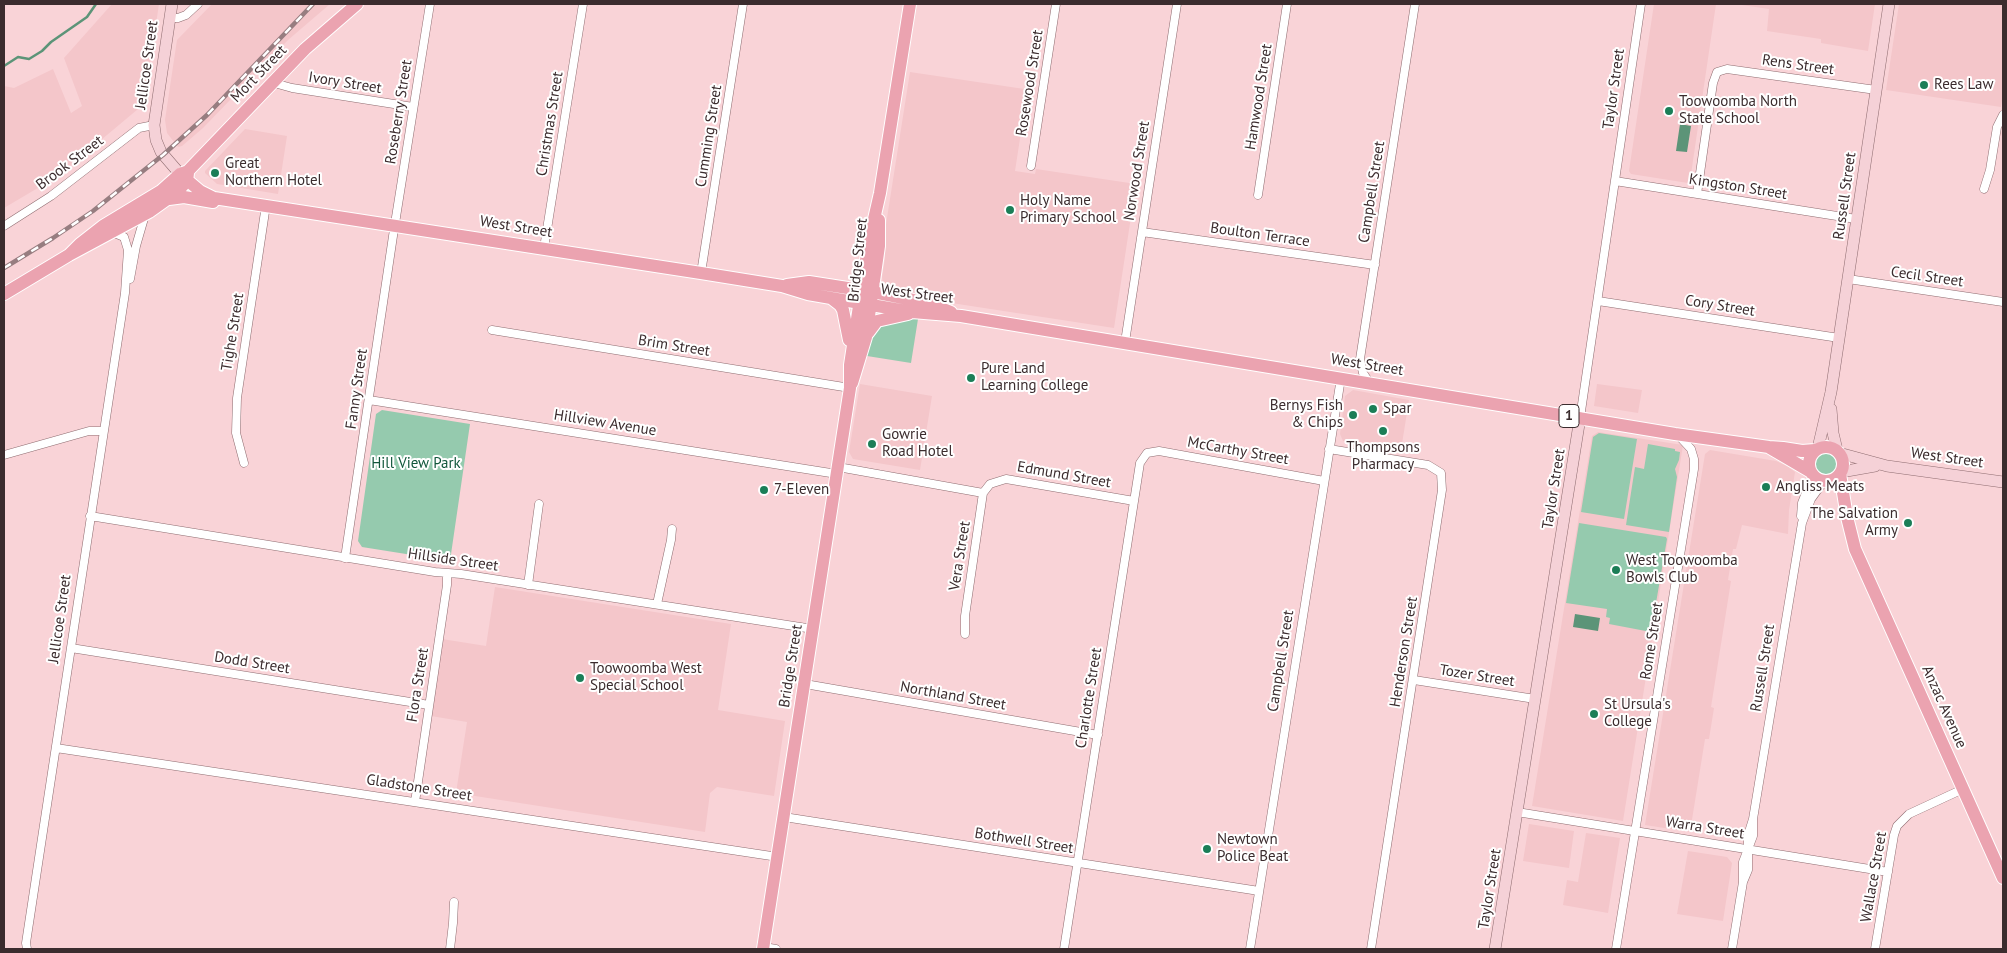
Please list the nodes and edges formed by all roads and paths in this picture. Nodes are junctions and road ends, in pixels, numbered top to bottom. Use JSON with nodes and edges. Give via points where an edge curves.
{"nodes":[{"id":1,"x":172,"y":4,"type":"edge"},
{"id":2,"x":198,"y":4,"type":"edge"},
{"id":3,"x":357,"y":4,"type":"edge"},
{"id":4,"x":430,"y":4,"type":"edge"},
{"id":5,"x":583,"y":4,"type":"edge"},
{"id":6,"x":744,"y":4,"type":"edge"},
{"id":7,"x":910,"y":4,"type":"edge"},
{"id":8,"x":1056,"y":4,"type":"edge"},
{"id":9,"x":1177,"y":4,"type":"edge"},
{"id":10,"x":1287,"y":4,"type":"edge"},
{"id":11,"x":1415,"y":4,"type":"edge"},
{"id":12,"x":1641,"y":4,"type":"edge"},
{"id":13,"x":1889,"y":4,"type":"edge"},
{"id":14,"x":170,"y":18,"type":"junction"},
{"id":15,"x":274,"y":83,"type":"junction"},
{"id":16,"x":1876,"y":90,"type":"junction"},
{"id":17,"x":413,"y":107,"type":"junction"},
{"id":18,"x":2003,"y":115,"type":"edge"},
{"id":19,"x":155,"y":128,"type":"junction"},
{"id":20,"x":1031,"y":166,"type":"dead end"},
{"id":21,"x":185,"y":175,"type":"junction"},
{"id":22,"x":1615,"y":181,"type":"junction"},
{"id":23,"x":1984,"y":188,"type":"dead end"},
{"id":24,"x":1697,"y":194,"type":"junction"},
{"id":25,"x":1258,"y":195,"type":"dead end"},
{"id":26,"x":168,"y":199,"type":"junction"},
{"id":27,"x":231,"y":200,"type":"junction"},
{"id":28,"x":244,"y":202,"type":"junction"},
{"id":29,"x":266,"y":205,"type":"junction"},
{"id":30,"x":145,"y":214,"type":"junction"},
{"id":31,"x":1856,"y":220,"type":"junction"},
{"id":32,"x":395,"y":225,"type":"junction"},
{"id":33,"x":4,"y":226,"type":"edge"},
{"id":34,"x":112,"y":232,"type":"junction"},
{"id":35,"x":1142,"y":232,"type":"junction"},
{"id":36,"x":544,"y":248,"type":"junction"},
{"id":37,"x":69,"y":255,"type":"junction"},
{"id":38,"x":1375,"y":265,"type":"junction"},
{"id":39,"x":701,"y":273,"type":"junction"},
{"id":40,"x":1848,"y":280,"type":"junction"},
{"id":41,"x":782,"y":286,"type":"junction"},
{"id":42,"x":125,"y":293,"type":"junction"},
{"id":43,"x":4,"y":294,"type":"edge"},
{"id":44,"x":866,"y":297,"type":"junction"},
{"id":45,"x":831,"y":298,"type":"junction"},
{"id":46,"x":1598,"y":301,"type":"junction"},
{"id":47,"x":2003,"y":302,"type":"edge"},
{"id":48,"x":928,"y":314,"type":"junction"},
{"id":49,"x":960,"y":316,"type":"junction"},
{"id":50,"x":492,"y":330,"type":"dead end"},
{"id":51,"x":866,"y":337,"type":"junction"},
{"id":52,"x":1839,"y":338,"type":"junction"},
{"id":53,"x":1125,"y":342,"type":"junction"},
{"id":54,"x":850,"y":365,"type":"junction"},
{"id":55,"x":1341,"y":378,"type":"junction"},
{"id":56,"x":1369,"y":382,"type":"junction"},
{"id":57,"x":850,"y":388,"type":"junction"},
{"id":58,"x":1831,"y":392,"type":"junction"},
{"id":59,"x":369,"y":400,"type":"junction"},
{"id":60,"x":1580,"y":418,"type":"junction"},
{"id":61,"x":103,"y":431,"type":"junction"},
{"id":62,"x":1675,"y":434,"type":"junction"},
{"id":63,"x":1769,"y":447,"type":"junction"},
{"id":64,"x":1329,"y":448,"type":"junction"},
{"id":65,"x":1817,"y":449,"type":"junction"},
{"id":66,"x":1838,"y":452,"type":"junction"},
{"id":67,"x":1147,"y":453,"type":"joint"},
{"id":68,"x":4,"y":455,"type":"edge"},
{"id":69,"x":244,"y":463,"type":"dead end"},
{"id":70,"x":1887,"y":466,"type":"junction"},
{"id":71,"x":837,"y":471,"type":"junction"},
{"id":72,"x":1812,"y":473,"type":"junction"},
{"id":73,"x":1841,"y":473,"type":"junction"},
{"id":74,"x":1324,"y":480,"type":"junction"},
{"id":75,"x":1826,"y":481,"type":"junction"},
{"id":76,"x":2003,"y":482,"type":"edge"},
{"id":77,"x":990,"y":484,"type":"joint"},
{"id":78,"x":984,"y":494,"type":"junction"},
{"id":79,"x":1134,"y":501,"type":"junction"},
{"id":80,"x":540,"y":504,"type":"dead end"},
{"id":81,"x":90,"y":516,"type":"junction"},
{"id":82,"x":1802,"y":523,"type":"junction"},
{"id":83,"x":672,"y":529,"type":"dead end"},
{"id":84,"x":1855,"y":548,"type":"junction"},
{"id":85,"x":345,"y":558,"type":"junction"},
{"id":86,"x":447,"y":573,"type":"junction"},
{"id":87,"x":528,"y":585,"type":"junction"},
{"id":88,"x":657,"y":604,"type":"junction"},
{"id":89,"x":813,"y":629,"type":"junction"},
{"id":90,"x":965,"y":634,"type":"dead end"},
{"id":91,"x":71,"y":648,"type":"junction"},
{"id":92,"x":1414,"y":680,"type":"junction"},
{"id":93,"x":804,"y":684,"type":"junction"},
{"id":94,"x":1535,"y":699,"type":"junction"},
{"id":95,"x":429,"y":705,"type":"junction"},
{"id":96,"x":1098,"y":735,"type":"junction"},
{"id":97,"x":56,"y":748,"type":"junction"},
{"id":98,"x":1963,"y":789,"type":"junction"},
{"id":99,"x":415,"y":802,"type":"junction"},
{"id":100,"x":1517,"y":812,"type":"junction"},
{"id":101,"x":784,"y":818,"type":"junction"},
{"id":102,"x":1635,"y":831,"type":"junction"},
{"id":103,"x":1748,"y":850,"type":"junction"},
{"id":104,"x":778,"y":857,"type":"junction"},
{"id":105,"x":1078,"y":863,"type":"junction"},
{"id":106,"x":1888,"y":872,"type":"junction"},
{"id":107,"x":2003,"y":878,"type":"edge"},
{"id":108,"x":1259,"y":891,"type":"junction"},
{"id":109,"x":454,"y":902,"type":"dead end"},
{"id":110,"x":27,"y":949,"type":"edge"},
{"id":111,"x":450,"y":949,"type":"edge"},
{"id":112,"x":768,"y":949,"type":"edge"},
{"id":113,"x":1064,"y":949,"type":"edge"},
{"id":114,"x":1250,"y":949,"type":"edge"},
{"id":115,"x":1371,"y":949,"type":"edge"},
{"id":116,"x":1495,"y":949,"type":"edge"},
{"id":117,"x":1616,"y":949,"type":"edge"},
{"id":118,"x":1732,"y":949,"type":"edge"},
{"id":119,"x":1876,"y":949,"type":"edge"}],
"edges":[{"from":1,"to":14,"type":"main road","name":"Jellicoe Street"},
{"from":2,"to":14,"type":"street","via":[[186,15]]},
{"from":3,"to":15,"type":"main road","name":"Mort Street","via":[[305,49]]},
{"from":4,"to":17,"type":"street","name":"Roseberry Street"},
{"from":5,"to":36,"type":"street","name":"Christmas Street"},
{"from":6,"to":39,"type":"street","name":"Cumming Street"},
{"from":7,"to":44,"type":"main road","name":"Bridge Street","via":[[880,193],[878,246]]},
{"from":8,"to":20,"type":"street","name":"Rosewood Street"},
{"from":9,"to":35,"type":"street","name":"Norwood Street"},
{"from":10,"to":25,"type":"street","name":"Hamwood Street"},
{"from":11,"to":38,"type":"street","name":"Campbell Street"},
{"from":12,"to":22,"type":"street","name":"Taylor Street"},
{"from":13,"to":16,"type":"main road","name":"Russell Street"},
{"from":14,"to":19,"type":"main road","name":"Jellicoe Street"},
{"from":15,"to":17,"type":"street","name":"Ivory Street"},
{"from":15,"to":21,"type":"main road","name":"Mort Street"},
{"from":16,"to":24,"type":"street","name":"Rens Street","via":[[1727,69],[1717,72]]},
{"from":16,"to":31,"type":"main road","name":"Russell Street"},
{"from":17,"to":32,"type":"street","name":"Roseberry Street"},
{"from":18,"to":23,"type":"street","via":[[1997,127]]},
{"from":19,"to":21,"type":"main road","name":"Jellicoe Street"},
{"from":19,"to":33,"type":"street","name":"Brook Street","via":[[138,128],[51,196]]},
{"from":21,"to":26,"type":"main road","name":"Mort Street"},
{"from":21,"to":27,"type":"main road","name":"West Street","via":[[214,198]]},
{"from":21,"to":28,"type":"main road","name":"West Street"},
{"from":21,"to":37,"type":"main road","name":"Mort Street","via":[[103,226]]},
{"from":22,"to":24,"type":"street","name":"Kingston Street"},
{"from":22,"to":46,"type":"street","name":"Taylor Street"},
{"from":24,"to":31,"type":"street","name":"Kingston Street"},
{"from":26,"to":27,"type":"main road"},
{"from":26,"to":30,"type":"main road","name":"Mort Street"},
{"from":27,"to":28,"type":"main road","name":"West Street"},
{"from":28,"to":29,"type":"main road","name":"West Street"},
{"from":29,"to":32,"type":"main road","name":"West Street"},
{"from":29,"to":69,"type":"street","name":"Tighe Street","via":[[237,398],[236,433]]},
{"from":30,"to":34,"type":"main road","name":"Mort Street"},
{"from":30,"to":42,"type":"street","name":"Jellicoe Street"},
{"from":31,"to":40,"type":"main road","name":"Russell Street"},
{"from":32,"to":36,"type":"main road","name":"West Street"},
{"from":32,"to":59,"type":"street","name":"Fanny Street"},
{"from":34,"to":37,"type":"main road","name":"Mort Street"},
{"from":34,"to":42,"type":"street","name":"Jellicoe Street","via":[[124,237],[128,250]]},
{"from":35,"to":38,"type":"street","name":"Boulton Terrace"},
{"from":35,"to":53,"type":"street","name":"Norwood Street"},
{"from":36,"to":39,"type":"main road","name":"West Street"},
{"from":37,"to":43,"type":"main road","name":"Mort Street"},
{"from":38,"to":56,"type":"street","name":"Campbell Street","via":[[1361,353],[1362,370]]},
{"from":39,"to":41,"type":"main road","name":"West Street"},
{"from":40,"to":47,"type":"street","name":"Cecil Street"},
{"from":40,"to":52,"type":"main road","name":"Russell Street"},
{"from":41,"to":44,"type":"main road","name":"West Street","via":[[809,282]]},
{"from":41,"to":45,"type":"main road","name":"West Street"},
{"from":42,"to":61,"type":"street","name":"Jellicoe Street"},
{"from":44,"to":45,"type":"main road","name":"West Street"},
{"from":44,"to":48,"type":"main road","name":"West Street"},
{"from":44,"to":49,"type":"main road","name":"West Street","via":[[928,303]]},
{"from":44,"to":51,"type":"main road","name":"Bridge Street"},
{"from":44,"to":54,"type":"main road","name":"Bridge Street"},
{"from":45,"to":54,"type":"main road","via":[[845,315]]},
{"from":46,"to":52,"type":"street","name":"Cory Street"},
{"from":46,"to":60,"type":"street","name":"Taylor Street"},
{"from":48,"to":49,"type":"main road","name":"West Street"},
{"from":48,"to":51,"type":"main road","via":[[905,314],[881,320],[872,325]]},
{"from":49,"to":53,"type":"main road","name":"West Street"},
{"from":50,"to":57,"type":"street","name":"Brim Street"},
{"from":51,"to":57,"type":"main road","name":"Bridge Street"},
{"from":52,"to":58,"type":"main road","name":"Russell Street"},
{"from":53,"to":55,"type":"main road","name":"West Street"},
{"from":54,"to":57,"type":"main road","name":"Bridge Street"},
{"from":55,"to":56,"type":"main road","name":"West Street"},
{"from":55,"to":64,"type":"street","name":"Campbell Street"},
{"from":56,"to":60,"type":"main road","name":"West Street","number":"1"},
{"from":57,"to":71,"type":"main road","name":"Bridge Street"},
{"from":58,"to":65,"type":"main road","name":"Russell Street"},
{"from":58,"to":66,"type":"main road","name":"Russell Street","via":[[1833,433]]},
{"from":59,"to":71,"type":"street","name":"Hillview Avenue"},
{"from":59,"to":85,"type":"street","name":"Fanny Street"},
{"from":60,"to":62,"type":"main road","name":"West Street","number":"1"},
{"from":60,"to":94,"type":"main road","name":"Taylor Street"},
{"from":61,"to":68,"type":"street","via":[[89,430]]},
{"from":61,"to":81,"type":"street","name":"Jellicoe Street"},
{"from":62,"to":63,"type":"main road","name":"West Street","number":"1"},
{"from":62,"to":102,"type":"street","name":"Rome Street","via":[[1685,440],[1695,464]]},
{"from":63,"to":65,"type":"main road","name":"West Street","number":"1","via":[[1802,451]]},
{"from":63,"to":72,"type":"main road","name":"West Street","number":"1"},
{"from":64,"to":74,"type":"street","name":"Campbell Street"},
{"from":64,"to":92,"type":"street","name":"Henderson Street","via":[[1428,465],[1441,473],[1442,490]]},
{"from":65,"to":66,"type":"main road","number":"1","via":[[1828,446]]},
{"from":65,"to":72,"type":"main road","via":[[1810,459]]},
{"from":66,"to":70,"type":"main road","name":"West Street","number":"1"},
{"from":66,"to":73,"type":"main road","via":[[1843,462]]},
{"from":67,"to":74,"type":"street","name":"McCarthy Street","via":[[1159,451]]},
{"from":67,"to":79,"type":"street","name":"Charlotte Street","via":[[1140,463]]},
{"from":70,"to":73,"type":"main road","name":"West Street","number":"1","via":[[1863,467]]},
{"from":70,"to":76,"type":"main road","name":"West Street","number":"1"},
{"from":71,"to":78,"type":"street"},
{"from":71,"to":89,"type":"main road","name":"Bridge Street"},
{"from":72,"to":75,"type":"main road","number":"1"},
{"from":72,"to":82,"type":"street","name":"Russell Street","via":[[1802,503]]},
{"from":73,"to":75,"type":"main road","number":"1"},
{"from":73,"to":84,"type":"main road","name":"Anzac Avenue","via":[[1844,503]]},
{"from":74,"to":108,"type":"street","name":"Campbell Street"},
{"from":75,"to":82,"type":"street","name":"Russell Street","via":[[1811,498]]},
{"from":75,"to":84,"type":"main road","name":"Anzac Avenue","via":[[1833,490],[1841,527]]},
{"from":77,"to":78,"type":"street","name":"Vera Street"},
{"from":77,"to":79,"type":"street","name":"Edmund Street","via":[[1006,479]]},
{"from":78,"to":90,"type":"street","name":"Vera Street"},
{"from":79,"to":96,"type":"street","name":"Charlotte Street"},
{"from":80,"to":87,"type":"street"},
{"from":81,"to":85,"type":"street","name":"Hillside Street"},
{"from":81,"to":91,"type":"street","name":"Jellicoe Street"},
{"from":82,"to":103,"type":"street","name":"Russell Street"},
{"from":83,"to":88,"type":"street"},
{"from":84,"to":98,"type":"main road","name":"Anzac Avenue"},
{"from":85,"to":86,"type":"street","name":"Hillside Street"},
{"from":86,"to":87,"type":"street","name":"Hillside Street"},
{"from":86,"to":95,"type":"street","name":"Flora Street"},
{"from":87,"to":88,"type":"street","name":"Hillside Street"},
{"from":88,"to":89,"type":"street","name":"Hillside Street"},
{"from":89,"to":93,"type":"main road","name":"Bridge Street"},
{"from":91,"to":95,"type":"street","name":"Dodd Street"},
{"from":91,"to":97,"type":"street","name":"Jellicoe Street"},
{"from":92,"to":94,"type":"street","name":"Tozer Street"},
{"from":92,"to":115,"type":"street","name":"Henderson Street"},
{"from":93,"to":96,"type":"street","name":"Northland Street"},
{"from":93,"to":101,"type":"main road","name":"Bridge Street"},
{"from":94,"to":100,"type":"main road","name":"Taylor Street"},
{"from":95,"to":99,"type":"street","name":"Flora Street"},
{"from":96,"to":105,"type":"street","name":"Charlotte Street"},
{"from":97,"to":99,"type":"street","name":"Gladstone Street"},
{"from":97,"to":110,"type":"street","name":"Jellicoe Street"},
{"from":98,"to":106,"type":"street","name":"Wallace Street","via":[[1909,814],[1900,822],[1894,834]]},
{"from":98,"to":107,"type":"main road","name":"Anzac Avenue"},
{"from":99,"to":104,"type":"street","name":"Gladstone Street"},
{"from":100,"to":102,"type":"street","name":"Warra Street"},
{"from":100,"to":116,"type":"main road","name":"Taylor Street"},
{"from":101,"to":104,"type":"main road","name":"Bridge Street"},
{"from":101,"to":105,"type":"street","name":"Bothwell Street"},
{"from":102,"to":103,"type":"street","name":"Warra Street"},
{"from":102,"to":117,"type":"street","name":"Rome Street"},
{"from":103,"to":106,"type":"street","name":"Warra Street"},
{"from":103,"to":118,"type":"street","name":"Russell Street","via":[[1743,862],[1743,882]]},
{"from":104,"to":112,"type":"main road","name":"Bridge Street"},
{"from":105,"to":108,"type":"street","name":"Bothwell Street"},
{"from":105,"to":113,"type":"street","name":"Charlotte Street"},
{"from":106,"to":119,"type":"street","name":"Wallace Street"},
{"from":108,"to":114,"type":"street","name":"Campbell Street"},
{"from":109,"to":111,"type":"street"}]}
